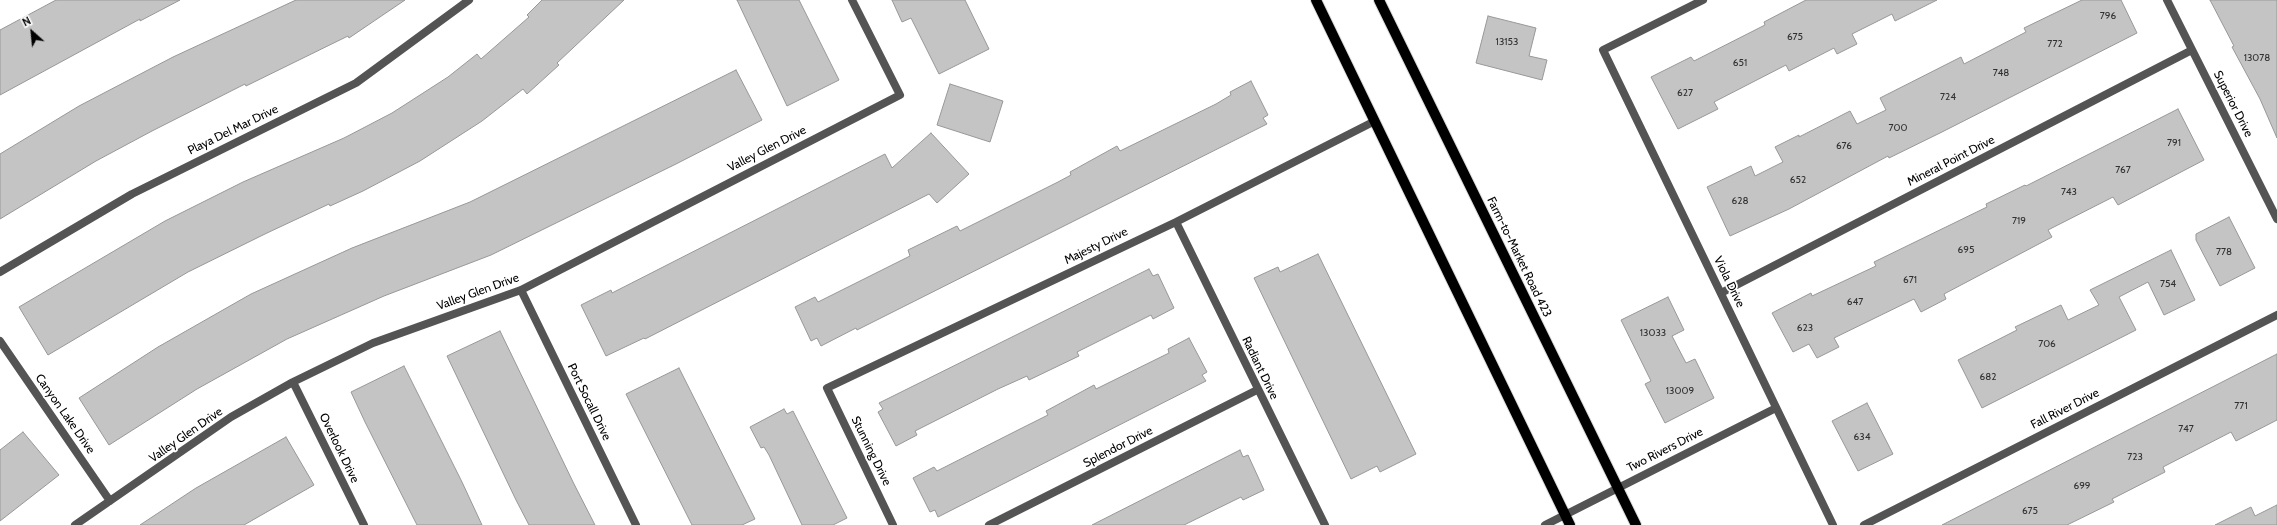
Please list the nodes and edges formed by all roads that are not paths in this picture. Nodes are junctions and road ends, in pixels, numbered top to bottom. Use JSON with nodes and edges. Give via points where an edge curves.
{"nodes":[{"id":1,"x":469,"y":0,"type":"edge"},
{"id":2,"x":852,"y":0,"type":"edge"},
{"id":3,"x":1316,"y":0,"type":"edge"},
{"id":4,"x":1379,"y":0,"type":"edge"},
{"id":5,"x":1703,"y":0,"type":"edge"},
{"id":6,"x":2167,"y":0,"type":"edge"},
{"id":7,"x":2192,"y":50,"type":"junction"},
{"id":8,"x":1373,"y":122,"type":"junction"},
{"id":9,"x":2277,"y":219,"type":"edge"},
{"id":10,"x":1176,"y":222,"type":"junction"},
{"id":11,"x":0,"y":272,"type":"edge"},
{"id":12,"x":522,"y":290,"type":"junction"},
{"id":13,"x":1720,"y":293,"type":"junction"},
{"id":14,"x":2277,"y":315,"type":"edge"},
{"id":15,"x":0,"y":340,"type":"edge"},
{"id":16,"x":293,"y":382,"type":"junction"},
{"id":17,"x":827,"y":388,"type":"joint"},
{"id":18,"x":1257,"y":390,"type":"junction"},
{"id":19,"x":1776,"y":408,"type":"junction"},
{"id":20,"x":1618,"y":488,"type":"junction"},
{"id":21,"x":110,"y":500,"type":"junction"},
{"id":22,"x":1565,"y":515,"type":"junction"},
{"id":23,"x":75,"y":525,"type":"edge"},
{"id":24,"x":364,"y":525,"type":"edge"},
{"id":25,"x":636,"y":525,"type":"edge"},
{"id":26,"x":893,"y":525,"type":"edge"},
{"id":27,"x":988,"y":525,"type":"edge"},
{"id":28,"x":1325,"y":525,"type":"edge"},
{"id":29,"x":1545,"y":525,"type":"edge"},
{"id":30,"x":1570,"y":525,"type":"edge"},
{"id":31,"x":1636,"y":525,"type":"edge"},
{"id":32,"x":1833,"y":525,"type":"edge"},
{"id":33,"x":1864,"y":525,"type":"edge"}],
"edges":[{"from":1,"to":11,"type":"street","name":"Playa Del Mar Drive","via":[[356,83],[132,194]]},
{"from":2,"to":12,"type":"street","name":"Valley Glen Drive","via":[[900,95]]},
{"from":3,"to":8,"type":"main road"},
{"from":4,"to":20,"type":"main road","name":"Farm-to-Market Road 423"},
{"from":5,"to":13,"type":"street","name":"Viola Drive","via":[[1603,50]]},
{"from":6,"to":7,"type":"street","name":"Superior Drive"},
{"from":7,"to":9,"type":"street","name":"Superior Drive"},
{"from":7,"to":13,"type":"street","name":"Mineral Point Drive"},
{"from":8,"to":10,"type":"street","name":"Majesty Drive"},
{"from":8,"to":22,"type":"main road"},
{"from":10,"to":17,"type":"street","name":"Majesty Drive"},
{"from":10,"to":18,"type":"street","name":"Radiant Drive"},
{"from":12,"to":16,"type":"street","name":"Valley Glen Drive","via":[[373,343]]},
{"from":12,"to":25,"type":"street","name":"Port Socall Drive"},
{"from":13,"to":19,"type":"street","name":"Viola Drive"},
{"from":14,"to":33,"type":"street","name":"Fall River Drive"},
{"from":15,"to":21,"type":"street","name":"Canyon Lake Drive"},
{"from":16,"to":21,"type":"street","name":"Valley Glen Drive","via":[[231,417]]},
{"from":16,"to":24,"type":"street","name":"Overlook Drive"},
{"from":17,"to":26,"type":"street","name":"Stunning Drive"},
{"from":18,"to":27,"type":"street","name":"Splendor Drive"},
{"from":18,"to":28,"type":"street","name":"Radiant Drive"},
{"from":19,"to":20,"type":"street","name":"Two Rivers Drive"},
{"from":19,"to":32,"type":"street","name":"Viola Drive"},
{"from":20,"to":22,"type":"street","name":"Two Rivers Drive"},
{"from":20,"to":31,"type":"main road","name":"Farm-to-Market Road 423"},
{"from":21,"to":23,"type":"street","name":"Valley Glen Drive"},
{"from":22,"to":29,"type":"street","name":"Two Rivers Drive"},
{"from":22,"to":30,"type":"main road"}]}
